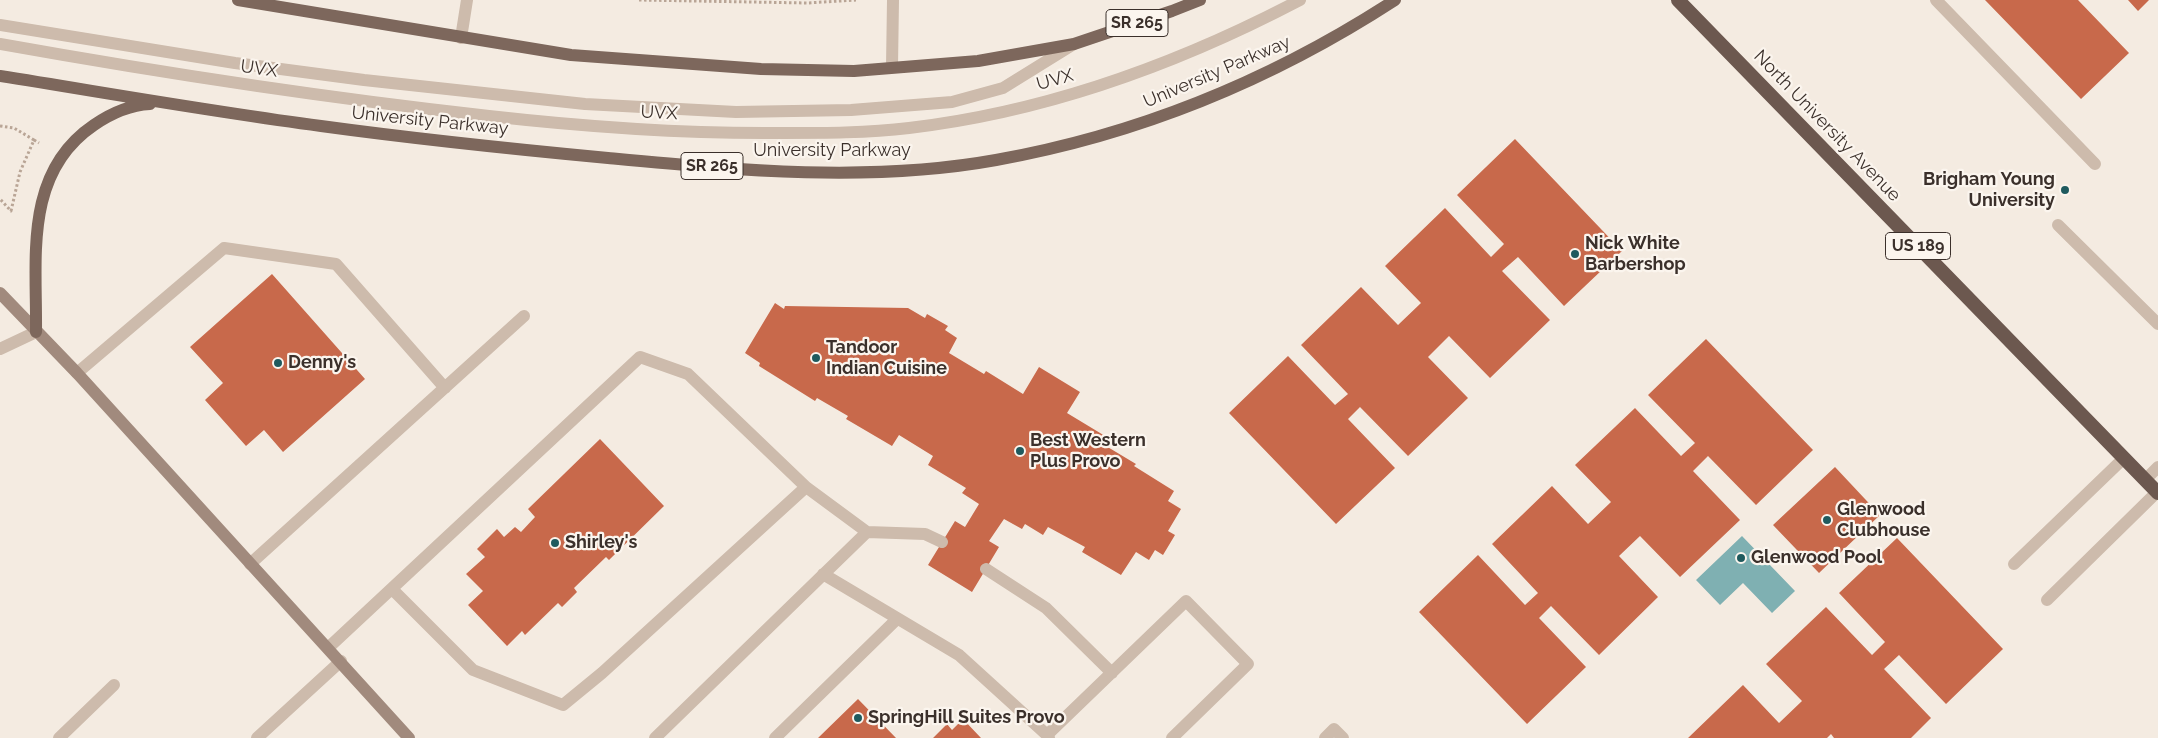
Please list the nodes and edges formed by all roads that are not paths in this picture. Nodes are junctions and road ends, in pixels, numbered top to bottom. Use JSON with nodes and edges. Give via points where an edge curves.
{"nodes":[{"id":1,"x":238,"y":0,"type":"edge"},
{"id":2,"x":467,"y":0,"type":"edge"},
{"id":3,"x":893,"y":0,"type":"edge"},
{"id":4,"x":1200,"y":0,"type":"edge"},
{"id":5,"x":1300,"y":0,"type":"edge"},
{"id":6,"x":1395,"y":0,"type":"edge"},
{"id":7,"x":1678,"y":0,"type":"edge"},
{"id":8,"x":1936,"y":0,"type":"edge"},
{"id":9,"x":0,"y":26,"type":"edge"},
{"id":10,"x":461,"y":38,"type":"junction"},
{"id":11,"x":0,"y":44,"type":"edge"},
{"id":12,"x":1074,"y":44,"type":"junction"},
{"id":13,"x":892,"y":67,"type":"junction"},
{"id":14,"x":0,"y":76,"type":"edge"},
{"id":15,"x":168,"y":103,"type":"junction"},
{"id":16,"x":2095,"y":164,"type":"dead end"},
{"id":17,"x":2058,"y":225,"type":"dead end"},
{"id":18,"x":0,"y":293,"type":"edge"},
{"id":19,"x":524,"y":316,"type":"dead end"},
{"id":20,"x":2158,"y":324,"type":"edge"},
{"id":21,"x":36,"y":332,"type":"junction"},
{"id":22,"x":0,"y":349,"type":"edge"},
{"id":23,"x":77,"y":373,"type":"junction"},
{"id":24,"x":445,"y":388,"type":"junction"},
{"id":25,"x":2124,"y":458,"type":"junction"},
{"id":26,"x":2158,"y":467,"type":"edge"},
{"id":27,"x":2146,"y":480,"type":"junction"},
{"id":28,"x":806,"y":487,"type":"junction"},
{"id":29,"x":2158,"y":492,"type":"edge"},
{"id":30,"x":867,"y":532,"type":"junction"},
{"id":31,"x":942,"y":542,"type":"dead end"},
{"id":32,"x":250,"y":564,"type":"junction"},
{"id":33,"x":2014,"y":564,"type":"dead end"},
{"id":34,"x":986,"y":570,"type":"dead end"},
{"id":35,"x":823,"y":574,"type":"junction"},
{"id":36,"x":392,"y":589,"type":"junction"},
{"id":37,"x":2047,"y":600,"type":"dead end"},
{"id":38,"x":897,"y":619,"type":"junction"},
{"id":39,"x":328,"y":648,"type":"junction"},
{"id":40,"x":341,"y":661,"type":"junction"},
{"id":41,"x":1112,"y":673,"type":"junction"},
{"id":42,"x":114,"y":685,"type":"dead end"},
{"id":43,"x":1048,"y":737,"type":"edge"},
{"id":44,"x":59,"y":738,"type":"edge"},
{"id":45,"x":257,"y":738,"type":"edge"},
{"id":46,"x":409,"y":738,"type":"edge"},
{"id":47,"x":655,"y":738,"type":"edge"},
{"id":48,"x":775,"y":738,"type":"edge"},
{"id":49,"x":1172,"y":738,"type":"edge"},
{"id":50,"x":1325,"y":738,"type":"edge"},
{"id":51,"x":1343,"y":738,"type":"edge"}],
"edges":[{"from":1,"to":10,"type":"main road","number":"SR 265"},
{"from":2,"to":10,"type":"street"},
{"from":3,"to":13,"type":"street"},
{"from":4,"to":12,"type":"main road","number":"SR 265"},
{"from":5,"to":11,"type":"street","name":"UVX","via":[[1193,52],[1073,94],[907,129],[817,133],[727,134],[556,124],[327,97]]},
{"from":6,"to":15,"type":"main road","name":"University Parkway","number":"SR 265","via":[[1346,32],[1204,101],[1121,131],[1056,148],[929,169],[792,172],[672,164],[322,126]]},
{"from":7,"to":25,"type":"highway","name":"North University Avenue","number":"US 189"},
{"from":8,"to":16,"type":"street"},
{"from":9,"to":12,"type":"street","via":[[373,81],[585,104],[736,112],[851,110],[952,102],[1003,88]]},
{"from":10,"to":13,"type":"main road","number":"SR 265","via":[[571,55],[761,69],[854,71]]},
{"from":12,"to":13,"type":"main road","number":"SR 265","via":[[978,61]]},
{"from":14,"to":15,"type":"main road","name":"University Parkway","number":"SR 265"},
{"from":15,"to":21,"type":"main road","via":[[122,110],[102,120],[82,133],[53,168],[39,211]]},
{"from":17,"to":20,"type":"street"},
{"from":18,"to":21,"type":"main road"},
{"from":19,"to":24,"type":"street"},
{"from":21,"to":22,"type":"street"},
{"from":21,"to":23,"type":"main road"},
{"from":23,"to":24,"type":"street","via":[[224,248],[336,264]]},
{"from":23,"to":32,"type":"main road"},
{"from":24,"to":32,"type":"street"},
{"from":25,"to":27,"type":"highway","name":"North University Avenue","number":"US 189"},
{"from":25,"to":33,"type":"street"},
{"from":26,"to":27,"type":"street"},
{"from":27,"to":29,"type":"highway","name":"North University Avenue","number":"US 189"},
{"from":28,"to":30,"type":"street"},
{"from":28,"to":36,"type":"street","via":[[602,674],[563,705],[473,670]]},
{"from":28,"to":36,"type":"street","via":[[688,374],[640,357]]},
{"from":29,"to":37,"type":"street"},
{"from":30,"to":31,"type":"street","via":[[925,534]]},
{"from":30,"to":35,"type":"street"},
{"from":32,"to":39,"type":"main road"},
{"from":34,"to":41,"type":"street","via":[[1046,608]]},
{"from":35,"to":38,"type":"street"},
{"from":35,"to":47,"type":"street"},
{"from":36,"to":39,"type":"street"},
{"from":38,"to":43,"type":"street","via":[[958,655]]},
{"from":38,"to":48,"type":"street"},
{"from":39,"to":40,"type":"main road"},
{"from":40,"to":45,"type":"street"},
{"from":40,"to":46,"type":"main road"},
{"from":41,"to":43,"type":"street"},
{"from":41,"to":49,"type":"street","via":[[1186,601],[1248,664]]},
{"from":42,"to":44,"type":"street"},
{"from":50,"to":51,"type":"street","via":[[1334,729]]}]}
